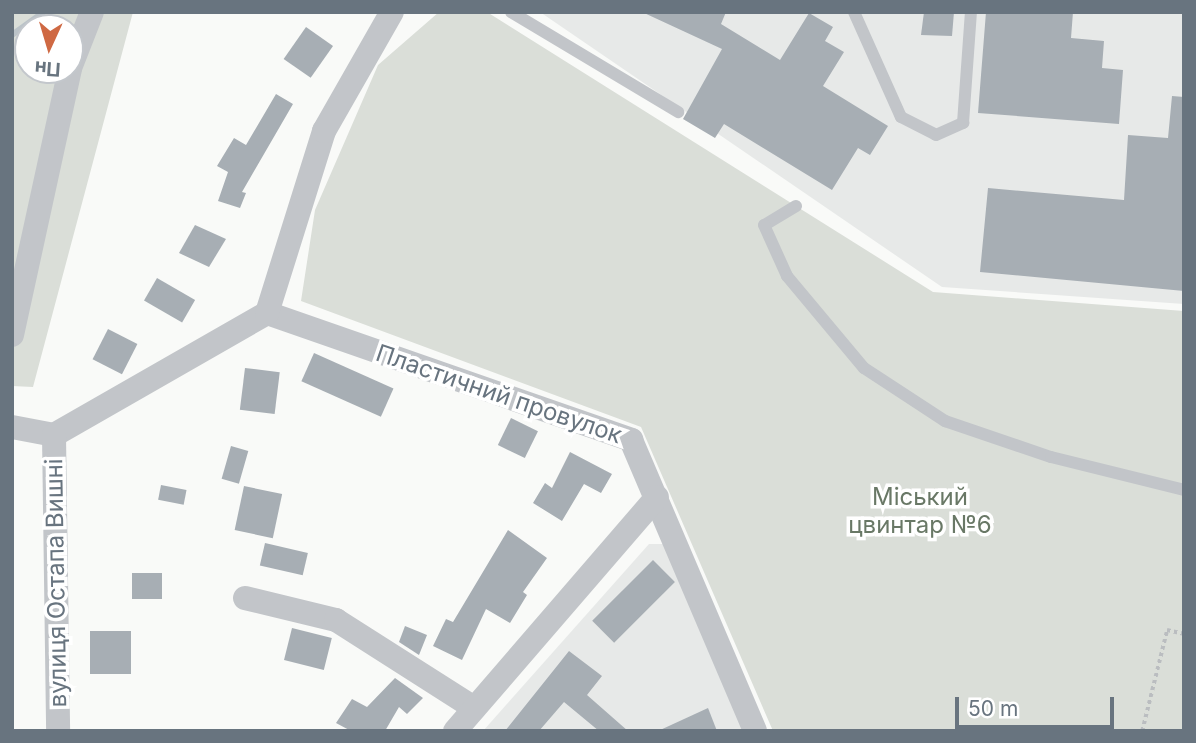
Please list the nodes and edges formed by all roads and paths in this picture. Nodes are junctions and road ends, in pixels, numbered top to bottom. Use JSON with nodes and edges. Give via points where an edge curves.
{"nodes":[{"id":1,"x":92,"y":12,"type":"edge"},
{"id":2,"x":391,"y":12,"type":"edge"},
{"id":3,"x":511,"y":12,"type":"edge"},
{"id":4,"x":854,"y":12,"type":"edge"},
{"id":5,"x":971,"y":12,"type":"edge"},
{"id":6,"x":84,"y":33,"type":"edge"},
{"id":7,"x":67,"y":84,"type":"edge"},
{"id":8,"x":678,"y":112,"type":"dead end"},
{"id":9,"x":796,"y":206,"type":"dead end"},
{"id":10,"x":267,"y":313,"type":"junction"},
{"id":11,"x":12,"y":335,"type":"edge"},
{"id":12,"x":12,"y":427,"type":"edge"},
{"id":13,"x":54,"y":435,"type":"junction"},
{"id":14,"x":1184,"y":490,"type":"edge"},
{"id":15,"x":657,"y":497,"type":"junction"},
{"id":16,"x":245,"y":598,"type":"dead end"},
{"id":17,"x":1184,"y":634,"type":"edge"},
{"id":18,"x":474,"y":708,"type":"junction"},
{"id":19,"x":58,"y":731,"type":"edge"},
{"id":20,"x":455,"y":731,"type":"edge"},
{"id":21,"x":755,"y":731,"type":"edge"},
{"id":22,"x":1142,"y":731,"type":"edge"}],
"edges":[{"from":1,"to":6,"type":"street"},
{"from":2,"to":10,"type":"street","via":[[324,131]]},
{"from":3,"to":8,"type":"lane"},
{"from":4,"to":5,"type":"lane","via":[[901,117],[936,135],[963,123]]},
{"from":7,"to":11,"type":"street"},
{"from":9,"to":14,"type":"lane","via":[[764,225],[787,276],[864,368],[945,421],[1051,457]]},
{"from":10,"to":13,"type":"street"},
{"from":10,"to":15,"type":"street","name":"Пластичний провулок","via":[[631,440]]},
{"from":12,"to":13,"type":"street"},
{"from":13,"to":19,"type":"street","name":"вулиця Остапа Вишні"},
{"from":15,"to":18,"type":"street"},
{"from":15,"to":21,"type":"street","name":"Пластичний провулок"},
{"from":16,"to":18,"type":"street","via":[[336,620]]},
{"from":17,"to":22,"type":"path","via":[[1167,630]]},
{"from":18,"to":20,"type":"street"}]}
